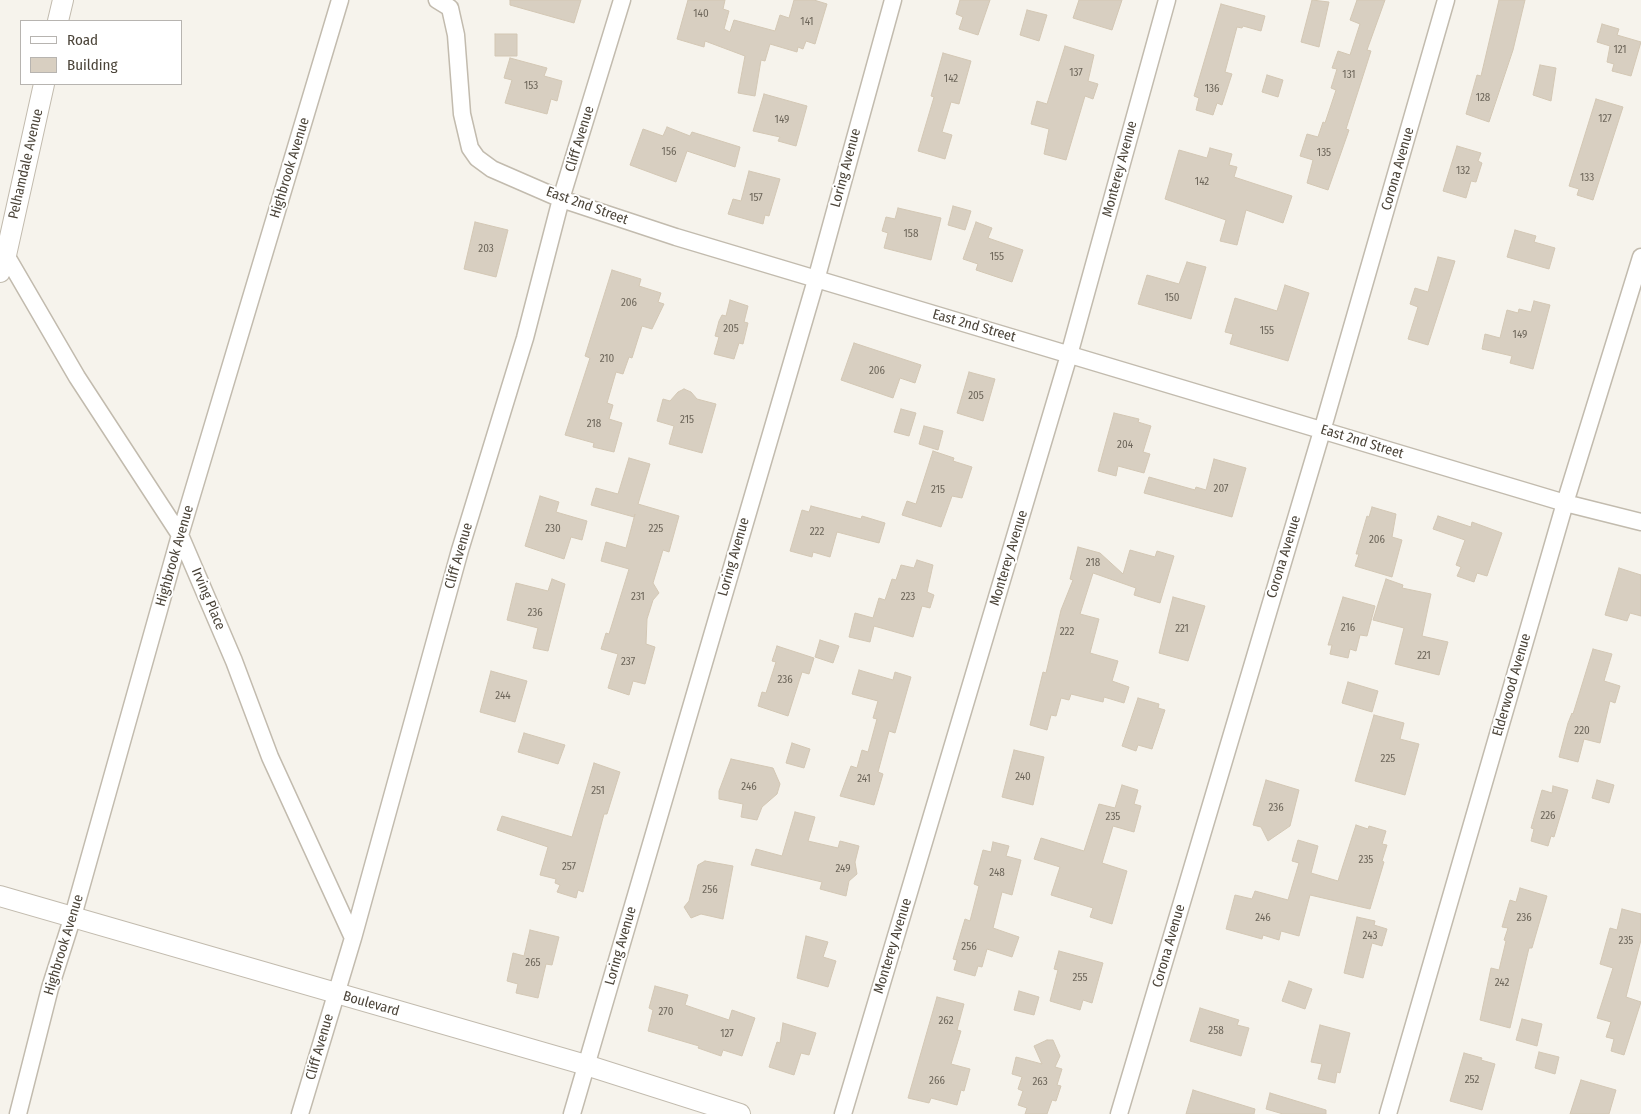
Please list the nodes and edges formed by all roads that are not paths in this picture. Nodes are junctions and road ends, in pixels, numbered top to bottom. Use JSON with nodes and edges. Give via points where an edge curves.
{"nodes":[{"id":1,"x":63,"y":0,"type":"edge"},
{"id":2,"x":340,"y":0,"type":"edge"},
{"id":3,"x":437,"y":0,"type":"edge"},
{"id":4,"x":622,"y":0,"type":"edge"},
{"id":5,"x":893,"y":0,"type":"edge"},
{"id":6,"x":1167,"y":0,"type":"edge"},
{"id":7,"x":1446,"y":0,"type":"edge"},
{"id":8,"x":58,"y":20,"type":"edge"},
{"id":9,"x":44,"y":85,"type":"edge"},
{"id":10,"x":561,"y":199,"type":"junction"},
{"id":11,"x":1641,"y":257,"type":"edge"},
{"id":12,"x":3,"y":264,"type":"edge"},
{"id":13,"x":816,"y":280,"type":"junction"},
{"id":14,"x":1069,"y":355,"type":"junction"},
{"id":15,"x":1322,"y":430,"type":"junction"},
{"id":16,"x":1565,"y":503,"type":"junction"},
{"id":17,"x":1641,"y":522,"type":"edge"},
{"id":18,"x":180,"y":535,"type":"junction"},
{"id":19,"x":0,"y":896,"type":"edge"},
{"id":20,"x":73,"y":916,"type":"junction"},
{"id":21,"x":354,"y":938,"type":"junction"},
{"id":22,"x":336,"y":994,"type":"junction"},
{"id":23,"x":586,"y":1065,"type":"junction"},
{"id":24,"x":18,"y":1114,"type":"edge"},
{"id":25,"x":300,"y":1114,"type":"edge"},
{"id":26,"x":572,"y":1114,"type":"edge"},
{"id":27,"x":740,"y":1114,"type":"edge"},
{"id":28,"x":843,"y":1114,"type":"edge"},
{"id":29,"x":1119,"y":1114,"type":"edge"},
{"id":30,"x":1388,"y":1114,"type":"edge"}],
"edges":[{"from":1,"to":8,"type":"street"},
{"from":2,"to":18,"type":"street","name":"Highbrook Avenue"},
{"from":3,"to":10,"type":"street","name":"East 2nd Street","via":[[450,8],[456,36],[462,114],[470,148],[492,169]]},
{"from":4,"to":10,"type":"street","name":"Cliff Avenue"},
{"from":5,"to":13,"type":"street","name":"Loring Avenue"},
{"from":6,"to":14,"type":"street","name":"Monterey Avenue"},
{"from":7,"to":15,"type":"street","name":"Corona Avenue"},
{"from":9,"to":12,"type":"street","name":"Pelhamdale Avenue"},
{"from":10,"to":13,"type":"street","name":"East 2nd Street"},
{"from":10,"to":21,"type":"street","name":"Cliff Avenue","via":[[525,338],[460,550]]},
{"from":11,"to":16,"type":"street","name":"Elderwood Avenue"},
{"from":12,"to":18,"type":"street","name":"Irving Place"},
{"from":13,"to":14,"type":"street","name":"East 2nd Street"},
{"from":13,"to":23,"type":"street","name":"Loring Avenue"},
{"from":14,"to":15,"type":"street","name":"East 2nd Street"},
{"from":14,"to":28,"type":"street","name":"Monterey Avenue"},
{"from":15,"to":16,"type":"street","name":"East 2nd Street"},
{"from":15,"to":29,"type":"street","name":"Corona Avenue"},
{"from":16,"to":17,"type":"street","name":"East 2nd Street"},
{"from":16,"to":30,"type":"street","name":"Elderwood Avenue"},
{"from":18,"to":20,"type":"street","name":"Highbrook Avenue"},
{"from":18,"to":21,"type":"street","name":"Irving Place","via":[[234,660],[270,757]]},
{"from":19,"to":20,"type":"street","name":"Boulevard"},
{"from":20,"to":22,"type":"street","name":"Boulevard"},
{"from":20,"to":24,"type":"street","name":"Highbrook Avenue","via":[[50,988]]},
{"from":21,"to":22,"type":"street","name":"Cliff Avenue"},
{"from":22,"to":23,"type":"street","name":"Boulevard"},
{"from":22,"to":25,"type":"street","name":"Cliff Avenue"},
{"from":23,"to":26,"type":"street","name":"Loring Avenue"},
{"from":23,"to":27,"type":"street","name":"Boulevard"}]}
